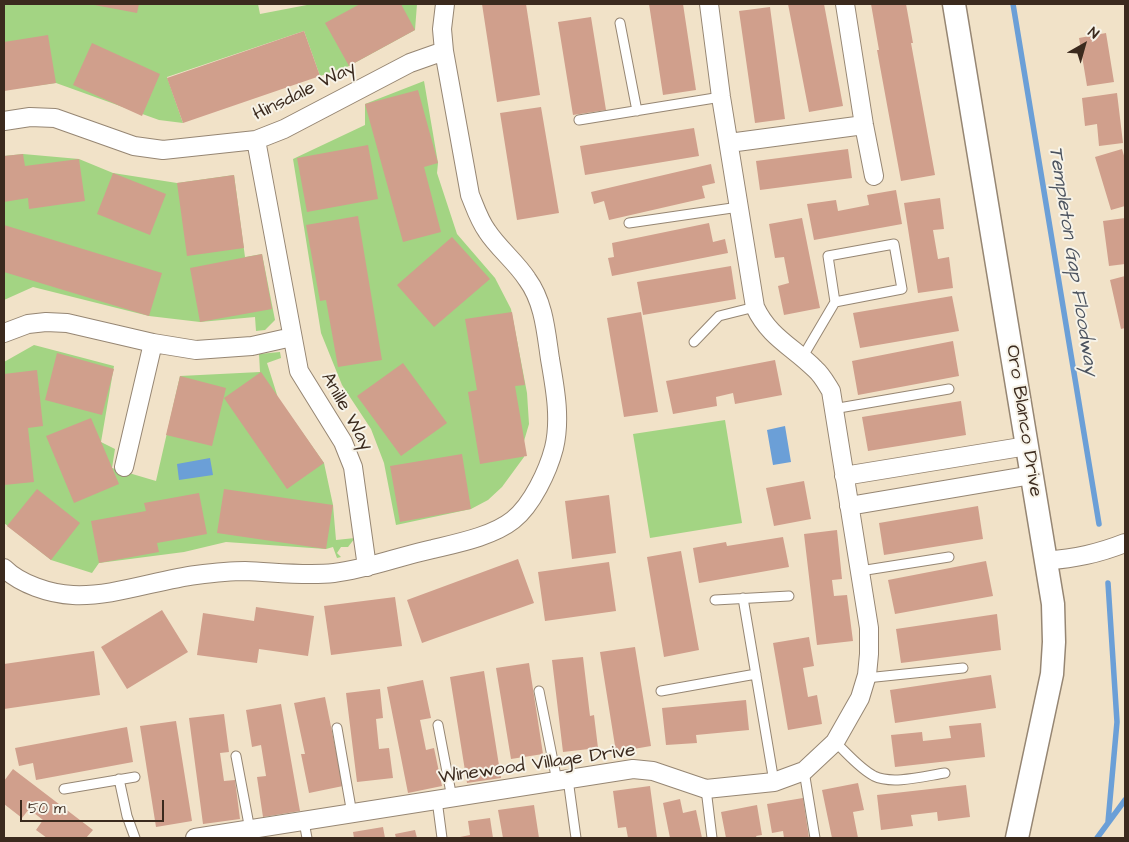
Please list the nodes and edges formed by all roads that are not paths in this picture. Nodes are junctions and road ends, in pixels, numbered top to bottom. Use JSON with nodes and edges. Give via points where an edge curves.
{"nodes":[{"id":1,"x":445,"y":4,"type":"edge"},
{"id":2,"x":709,"y":4,"type":"edge"},
{"id":3,"x":845,"y":4,"type":"edge"},
{"id":4,"x":954,"y":4,"type":"edge"},
{"id":5,"x":620,"y":23,"type":"dead end"},
{"id":6,"x":444,"y":51,"type":"junction"},
{"id":7,"x":722,"y":97,"type":"junction"},
{"id":8,"x":637,"y":111,"type":"junction"},
{"id":9,"x":579,"y":120,"type":"dead end"},
{"id":10,"x":4,"y":121,"type":"edge"},
{"id":11,"x":864,"y":125,"type":"junction"},
{"id":12,"x":256,"y":140,"type":"junction"},
{"id":13,"x":729,"y":143,"type":"junction"},
{"id":14,"x":874,"y":176,"type":"dead end"},
{"id":15,"x":739,"y":207,"type":"junction"},
{"id":16,"x":629,"y":223,"type":"dead end"},
{"id":17,"x":835,"y":302,"type":"junction"},
{"id":18,"x":755,"y":307,"type":"junction"},
{"id":19,"x":4,"y":333,"type":"edge"},
{"id":20,"x":292,"y":337,"type":"junction"},
{"id":21,"x":694,"y":342,"type":"dead end"},
{"id":22,"x":154,"y":343,"type":"junction"},
{"id":23,"x":802,"y":358,"type":"junction"},
{"id":24,"x":949,"y":389,"type":"dead end"},
{"id":25,"x":833,"y":409,"type":"junction"},
{"id":26,"x":1027,"y":446,"type":"junction"},
{"id":27,"x":124,"y":466,"type":"dead end"},
{"id":28,"x":1032,"y":475,"type":"junction"},
{"id":29,"x":844,"y":476,"type":"junction"},
{"id":30,"x":849,"y":506,"type":"junction"},
{"id":31,"x":1125,"y":543,"type":"edge"},
{"id":32,"x":949,"y":557,"type":"dead end"},
{"id":33,"x":1046,"y":560,"type":"junction"},
{"id":34,"x":367,"y":568,"type":"junction"},
{"id":35,"x":860,"y":571,"type":"junction"},
{"id":36,"x":6,"y":574,"type":"edge"},
{"id":37,"x":790,"y":596,"type":"dead end"},
{"id":38,"x":743,"y":598,"type":"junction"},
{"id":39,"x":715,"y":600,"type":"dead end"},
{"id":40,"x":963,"y":668,"type":"dead end"},
{"id":41,"x":756,"y":674,"type":"junction"},
{"id":42,"x":866,"y":678,"type":"junction"},
{"id":43,"x":539,"y":691,"type":"dead end"},
{"id":44,"x":661,"y":691,"type":"dead end"},
{"id":45,"x":438,"y":724,"type":"dead end"},
{"id":46,"x":337,"y":728,"type":"dead end"},
{"id":47,"x":835,"y":742,"type":"junction"},
{"id":48,"x":236,"y":756,"type":"dead end"},
{"id":49,"x":804,"y":771,"type":"junction"},
{"id":50,"x":945,"y":773,"type":"dead end"},
{"id":51,"x":135,"y":777,"type":"dead end"},
{"id":52,"x":119,"y":778,"type":"junction"},
{"id":53,"x":563,"y":780,"type":"junction"},
{"id":54,"x":774,"y":782,"type":"junction"},
{"id":55,"x":64,"y":789,"type":"dead end"},
{"id":56,"x":706,"y":789,"type":"junction"},
{"id":57,"x":444,"y":799,"type":"junction"},
{"id":58,"x":352,"y":814,"type":"junction"},
{"id":59,"x":250,"y":830,"type":"junction"},
{"id":60,"x":305,"y":830,"type":"edge"},
{"id":61,"x":206,"y":837,"type":"edge"},
{"id":62,"x":135,"y":838,"type":"edge"},
{"id":63,"x":442,"y":838,"type":"edge"},
{"id":64,"x":576,"y":838,"type":"edge"},
{"id":65,"x":712,"y":838,"type":"edge"},
{"id":66,"x":815,"y":838,"type":"edge"},
{"id":67,"x":1017,"y":838,"type":"edge"}],
"edges":[{"from":1,"to":6,"type":"street"},
{"from":2,"to":7,"type":"street","name":"Winewood Village Drive"},
{"from":3,"to":11,"type":"street"},
{"from":4,"to":26,"type":"street","name":"Oro Blanco Drive"},
{"from":5,"to":8,"type":"lane"},
{"from":6,"to":12,"type":"street","name":"Hinsdale Way","via":[[410,63],[284,129]]},
{"from":6,"to":34,"type":"street","via":[[473,203],[487,232],[527,278],[542,312],[557,401],[554,448],[542,480],[527,506],[512,521],[463,542],[409,554]]},
{"from":7,"to":8,"type":"lane"},
{"from":7,"to":13,"type":"street","name":"Winewood Village Drive"},
{"from":8,"to":9,"type":"lane"},
{"from":10,"to":12,"type":"street","name":"Hinsdale Way","via":[[55,118],[134,146],[163,150]]},
{"from":11,"to":13,"type":"street"},
{"from":11,"to":14,"type":"street"},
{"from":12,"to":20,"type":"street","name":"Anille Way"},
{"from":13,"to":15,"type":"street","name":"Winewood Village Drive"},
{"from":15,"to":16,"type":"lane"},
{"from":15,"to":18,"type":"street","name":"Winewood Village Drive"},
{"from":17,"to":17,"type":"lane","via":[[828,256],[894,244],[902,289]]},
{"from":17,"to":23,"type":"lane"},
{"from":18,"to":21,"type":"lane","via":[[719,316]]},
{"from":18,"to":23,"type":"street","name":"Winewood Village Drive","via":[[774,335]]},
{"from":19,"to":22,"type":"street","via":[[28,324],[53,322]]},
{"from":20,"to":22,"type":"street","via":[[252,346],[196,350]]},
{"from":20,"to":34,"type":"street","name":"Anille Way","via":[[299,371],[344,442],[353,467]]},
{"from":22,"to":27,"type":"street"},
{"from":23,"to":25,"type":"street","name":"Winewood Village Drive","via":[[824,379]]},
{"from":24,"to":25,"type":"lane"},
{"from":25,"to":29,"type":"street","name":"Winewood Village Drive"},
{"from":26,"to":28,"type":"street","name":"Oro Blanco Drive"},
{"from":26,"to":29,"type":"street"},
{"from":28,"to":30,"type":"street"},
{"from":28,"to":33,"type":"street","name":"Oro Blanco Drive"},
{"from":29,"to":30,"type":"street","name":"Winewood Village Drive"},
{"from":30,"to":35,"type":"street","name":"Winewood Village Drive"},
{"from":31,"to":33,"type":"street","via":[[1081,557]]},
{"from":32,"to":35,"type":"lane"},
{"from":33,"to":67,"type":"street","name":"Oro Blanco Drive","via":[[1054,642],[1052,674]]},
{"from":34,"to":36,"type":"street","via":[[333,573],[243,571],[196,575],[72,595],[48,591]]},
{"from":35,"to":42,"type":"street","name":"Winewood Village Drive","via":[[869,628],[870,654]]},
{"from":37,"to":38,"type":"lane"},
{"from":38,"to":39,"type":"lane"},
{"from":38,"to":41,"type":"lane"},
{"from":40,"to":42,"type":"lane"},
{"from":41,"to":44,"type":"lane"},
{"from":41,"to":54,"type":"lane"},
{"from":42,"to":47,"type":"street","name":"Winewood Village Drive","via":[[860,698]]},
{"from":43,"to":53,"type":"lane"},
{"from":45,"to":57,"type":"lane"},
{"from":46,"to":58,"type":"lane"},
{"from":47,"to":49,"type":"street","name":"Winewood Village Drive"},
{"from":47,"to":50,"type":"lane","via":[[875,776],[890,780]]},
{"from":48,"to":59,"type":"lane"},
{"from":49,"to":54,"type":"street","name":"Winewood Village Drive"},
{"from":49,"to":66,"type":"lane"},
{"from":51,"to":52,"type":"lane"},
{"from":52,"to":55,"type":"lane"},
{"from":52,"to":62,"type":"lane"},
{"from":53,"to":56,"type":"street","name":"Winewood Village Drive","via":[[633,769],[653,771]]},
{"from":53,"to":57,"type":"street","name":"Winewood Village Drive"},
{"from":53,"to":64,"type":"lane"},
{"from":54,"to":56,"type":"street","name":"Winewood Village Drive"},
{"from":56,"to":65,"type":"lane"},
{"from":57,"to":58,"type":"street","name":"Winewood Village Drive"},
{"from":57,"to":63,"type":"lane"},
{"from":58,"to":60,"type":"street","name":"Winewood Village Drive"},
{"from":59,"to":60,"type":"street","name":"Winewood Village Drive"},
{"from":59,"to":61,"type":"street","name":"Winewood Village Drive"}]}
